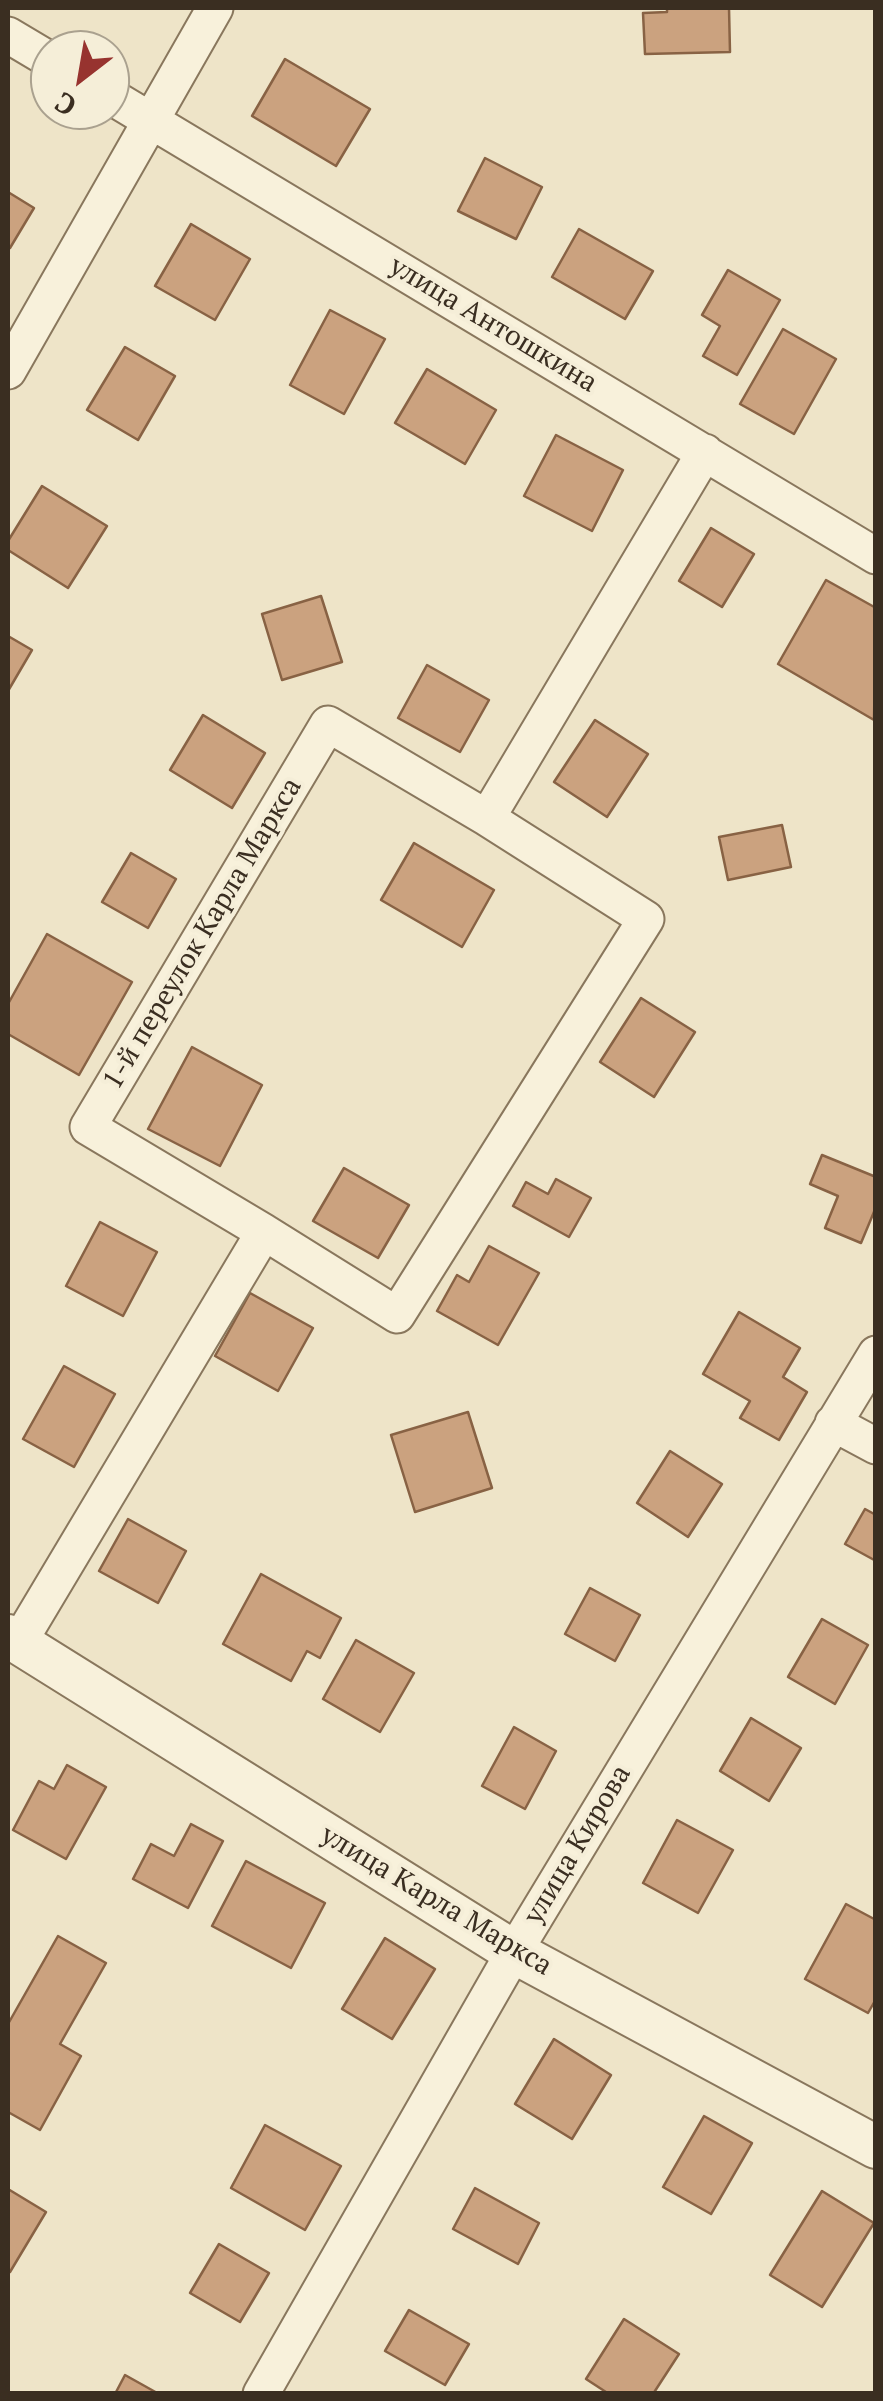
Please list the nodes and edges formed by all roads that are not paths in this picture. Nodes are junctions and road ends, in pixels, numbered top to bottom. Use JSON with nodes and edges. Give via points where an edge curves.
{"nodes":[{"id":1,"x":215,"y":8,"type":"edge"},
{"id":2,"x":8,"y":35,"type":"edge"},
{"id":3,"x":30,"y":48,"type":"edge"},
{"id":4,"x":130,"y":108,"type":"edge"},
{"id":5,"x":151,"y":120,"type":"junction"},
{"id":6,"x":8,"y":371,"type":"edge"},
{"id":7,"x":705,"y":452,"type":"junction"},
{"id":8,"x":876,"y":556,"type":"edge"},
{"id":9,"x":487,"y":818,"type":"junction"},
{"id":10,"x":264,"y":1232,"type":"junction"},
{"id":11,"x":876,"y":1354,"type":"edge"},
{"id":12,"x":833,"y":1423,"type":"junction"},
{"id":13,"x":876,"y":1446,"type":"edge"},
{"id":14,"x":13,"y":1639,"type":"edge"},
{"id":15,"x":514,"y":1952,"type":"junction"},
{"id":16,"x":876,"y":2147,"type":"edge"},
{"id":17,"x":261,"y":2394,"type":"edge"}],
"edges":[{"from":1,"to":5,"type":"street"},
{"from":2,"to":3,"type":"street"},
{"from":4,"to":5,"type":"street","name":"улица Антошкина"},
{"from":5,"to":6,"type":"street"},
{"from":5,"to":7,"type":"street","name":"улица Антошкина"},
{"from":7,"to":8,"type":"street","name":"улица Антошкина"},
{"from":7,"to":9,"type":"street"},
{"from":9,"to":10,"type":"street","name":"1-й переулок Карла Маркса","via":[[646,918],[397,1316]]},
{"from":9,"to":10,"type":"street","name":"1-й переулок Карла Маркса","via":[[328,724],[88,1127]]},
{"from":10,"to":14,"type":"street"},
{"from":11,"to":12,"type":"street","name":"улица Кирова"},
{"from":12,"to":13,"type":"street"},
{"from":12,"to":15,"type":"street","name":"улица Кирова"},
{"from":14,"to":15,"type":"street","name":"улица Карла Маркса"},
{"from":15,"to":16,"type":"street","name":"улица Карла Маркса"},
{"from":15,"to":17,"type":"street","name":"улица Кирова"}]}
